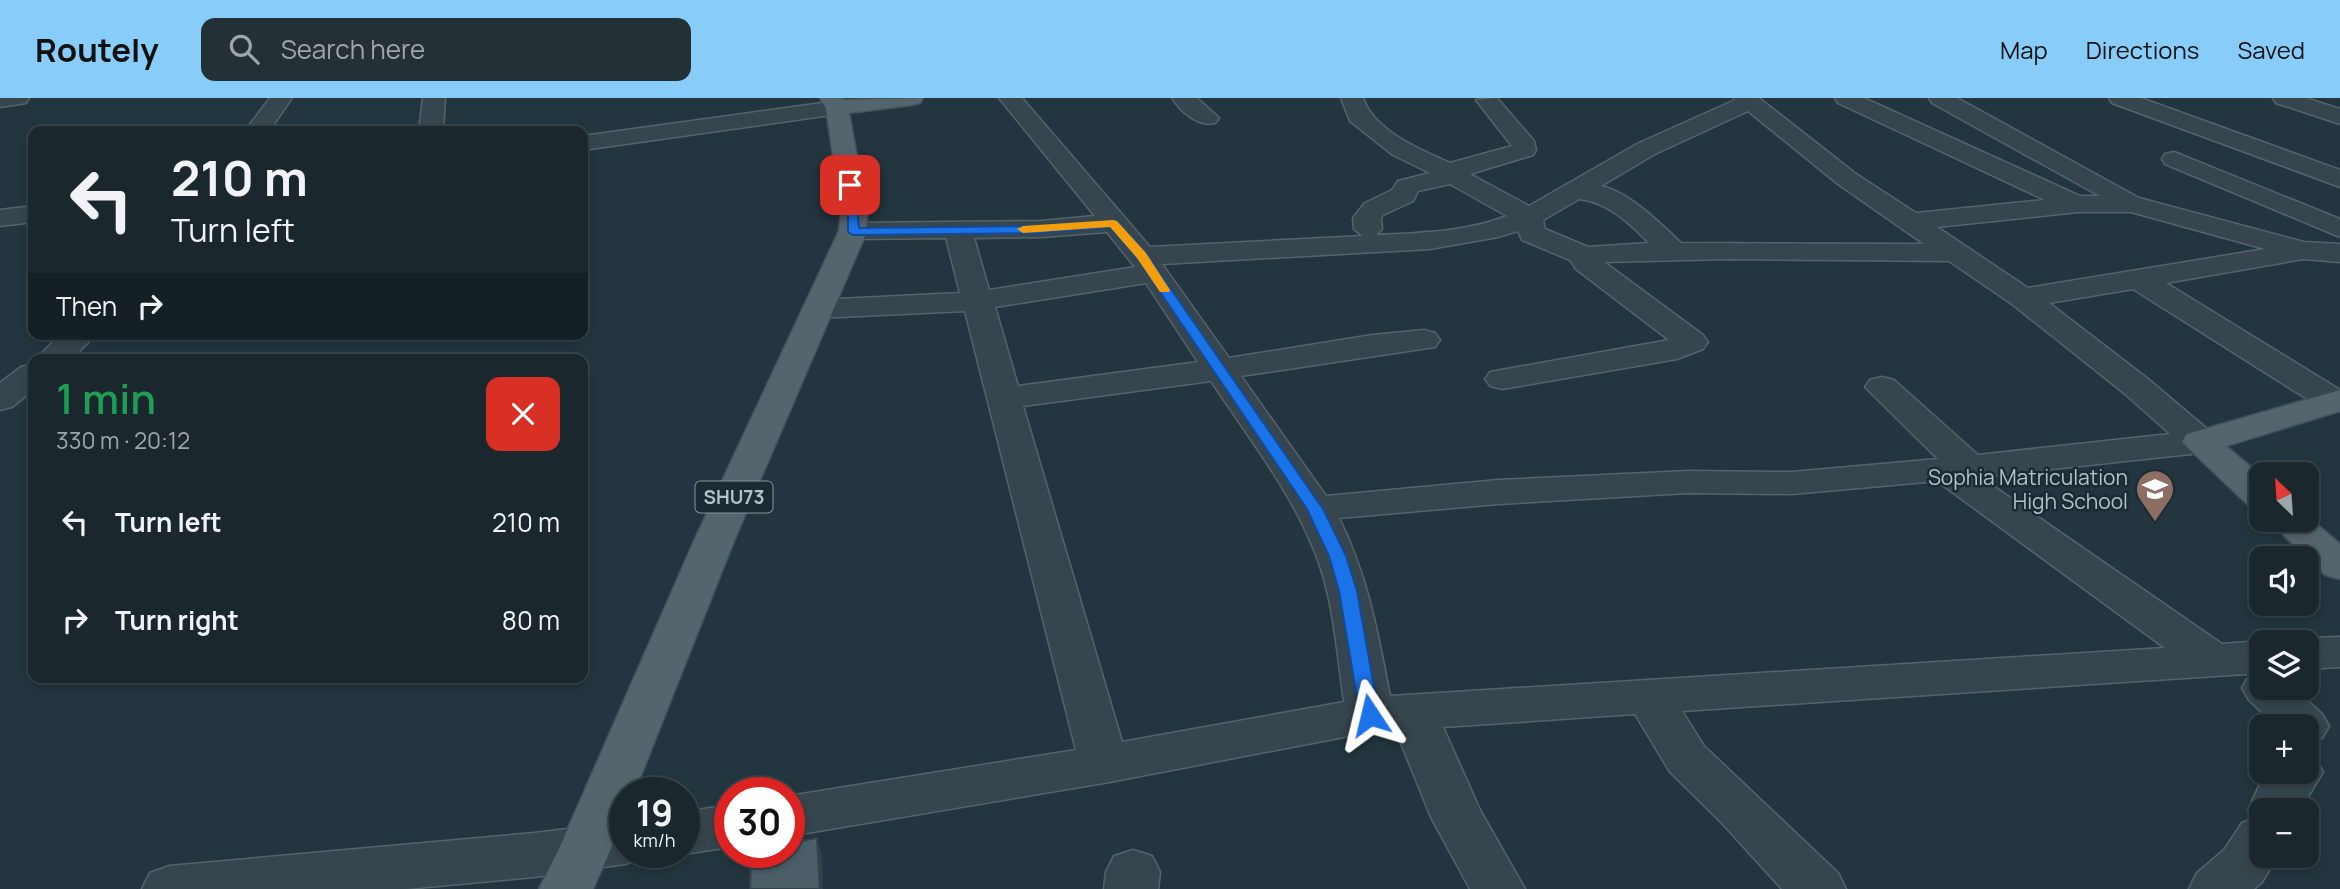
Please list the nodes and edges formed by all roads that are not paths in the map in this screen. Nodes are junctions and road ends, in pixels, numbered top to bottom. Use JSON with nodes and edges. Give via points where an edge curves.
{"nodes":[{"id":1,"x":18,"y":98,"type":"edge"},
{"id":2,"x":281,"y":98,"type":"edge"},
{"id":3,"x":434,"y":98,"type":"edge"},
{"id":4,"x":912,"y":98,"type":"edge"},
{"id":5,"x":1010,"y":98,"type":"edge"},
{"id":6,"x":1183,"y":98,"type":"edge"},
{"id":7,"x":1352,"y":98,"type":"edge"},
{"id":8,"x":1846,"y":98,"type":"edge"},
{"id":9,"x":1940,"y":98,"type":"edge"},
{"id":10,"x":2120,"y":98,"type":"edge"},
{"id":11,"x":2284,"y":98,"type":"edge"},
{"id":12,"x":1486,"y":99,"type":"edge"},
{"id":13,"x":1513,"y":99,"type":"edge"},
{"id":14,"x":0,"y":100,"type":"edge"},
{"id":15,"x":1748,"y":100,"type":"edge"},
{"id":16,"x":834,"y":103,"type":"edge"},
{"id":17,"x":2340,"y":117,"type":"edge"},
{"id":18,"x":1207,"y":118,"type":"dead end"},
{"id":19,"x":261,"y":126,"type":"edge"},
{"id":20,"x":431,"y":126,"type":"edge"},
{"id":21,"x":588,"y":142,"type":"edge"},
{"id":22,"x":2340,"y":154,"type":"edge"},
{"id":23,"x":2174,"y":159,"type":"dead end"},
{"id":24,"x":2288,"y":160,"type":"junction"},
{"id":25,"x":1451,"y":174,"type":"junction"},
{"id":26,"x":2340,"y":178,"type":"edge"},
{"id":27,"x":1573,"y":190,"type":"junction"},
{"id":28,"x":2078,"y":204,"type":"junction"},
{"id":29,"x":2133,"y":204,"type":"junction"},
{"id":30,"x":28,"y":215,"type":"edge"},
{"id":31,"x":1529,"y":217,"type":"junction"},
{"id":32,"x":0,"y":218,"type":"edge"},
{"id":33,"x":1910,"y":222,"type":"junction"},
{"id":34,"x":1113,"y":223,"type":"junction"},
{"id":35,"x":1368,"y":229,"type":"dead end"},
{"id":36,"x":958,"y":230,"type":"junction"},
{"id":37,"x":853,"y":232,"type":"junction"},
{"id":38,"x":2330,"y":250,"type":"edge"},
{"id":39,"x":1674,"y":252,"type":"junction"},
{"id":40,"x":1955,"y":252,"type":"junction"},
{"id":41,"x":1586,"y":256,"type":"junction"},
{"id":42,"x":1147,"y":265,"type":"junction"},
{"id":43,"x":2140,"y":280,"type":"junction"},
{"id":44,"x":2023,"y":298,"type":"junction"},
{"id":45,"x":976,"y":301,"type":"junction"},
{"id":46,"x":818,"y":309,"type":"junction"},
{"id":47,"x":73,"y":340,"type":"edge"},
{"id":48,"x":1424,"y":340,"type":"dead end"},
{"id":49,"x":58,"y":354,"type":"edge"},
{"id":50,"x":1218,"y":370,"type":"junction"},
{"id":51,"x":28,"y":378,"type":"edge"},
{"id":52,"x":1502,"y":379,"type":"dead end"},
{"id":53,"x":1882,"y":387,"type":"dead end"},
{"id":54,"x":1002,"y":398,"type":"junction"},
{"id":55,"x":0,"y":400,"type":"edge"},
{"id":56,"x":2337,"y":401,"type":"edge"},
{"id":57,"x":2200,"y":442,"type":"junction"},
{"id":58,"x":1957,"y":468,"type":"junction"},
{"id":59,"x":2249,"y":485,"type":"edge"},
{"id":60,"x":1315,"y":509,"type":"junction"},
{"id":61,"x":2302,"y":532,"type":"edge"},
{"id":62,"x":2340,"y":566,"type":"edge"},
{"id":63,"x":2340,"y":652,"type":"edge"},
{"id":64,"x":2319,"y":653,"type":"edge"},
{"id":65,"x":2247,"y":670,"type":"edge"},
{"id":66,"x":1648,"y":696,"type":"junction"},
{"id":67,"x":1391,"y":713,"type":"junction"},
{"id":68,"x":2293,"y":714,"type":"edge"},
{"id":69,"x":1104,"y":764,"type":"junction"},
{"id":70,"x":805,"y":813,"type":"edge"},
{"id":71,"x":2249,"y":857,"type":"edge"},
{"id":72,"x":592,"y":861,"type":"edge"},
{"id":73,"x":169,"y":889,"type":"edge"},
{"id":74,"x":1498,"y":889,"type":"edge"},
{"id":75,"x":1819,"y":889,"type":"edge"},
{"id":76,"x":2216,"y":889,"type":"edge"}],
"edges":[{"from":1,"to":14,"type":"street"},
{"from":2,"to":19,"type":"street"},
{"from":3,"to":20,"type":"street"},
{"from":4,"to":16,"type":"main road"},
{"from":5,"to":34,"type":"street","via":[[1037,125]]},
{"from":6,"to":18,"type":"street"},
{"from":7,"to":25,"type":"street","via":[[1358,116],[1402,150]]},
{"from":8,"to":28,"type":"street"},
{"from":9,"to":29,"type":"street"},
{"from":10,"to":24,"type":"street"},
{"from":11,"to":17,"type":"street"},
{"from":12,"to":13,"type":"street"},
{"from":12,"to":25,"type":"street","via":[[1524,150]]},
{"from":15,"to":27,"type":"street"},
{"from":15,"to":33,"type":"street","via":[[1847,179]]},
{"from":16,"to":21,"type":"street"},
{"from":16,"to":37,"type":"main road","number":"SHU73","via":[[854,211]]},
{"from":22,"to":24,"type":"street"},
{"from":23,"to":38,"type":"street"},
{"from":24,"to":26,"type":"street"},
{"from":25,"to":31,"type":"street"},
{"from":25,"to":35,"type":"street","via":[[1407,186],[1404,195],[1374,209],[1367,218]]},
{"from":27,"to":31,"type":"street"},
{"from":27,"to":39,"type":"street","via":[[1603,194],[1633,212]]},
{"from":28,"to":29,"type":"street"},
{"from":28,"to":33,"type":"street"},
{"from":29,"to":38,"type":"street"},
{"from":30,"to":32,"type":"street"},
{"from":31,"to":41,"type":"street","via":[[1532,234]]},
{"from":31,"to":42,"type":"street","via":[[1497,229],[1430,240],[1187,251]]},
{"from":33,"to":40,"type":"street"},
{"from":34,"to":36,"type":"street"},
{"from":34,"to":42,"type":"street"},
{"from":36,"to":37,"type":"street"},
{"from":36,"to":45,"type":"street"},
{"from":37,"to":46,"type":"main road","number":"SHU73"},
{"from":38,"to":43,"type":"street"},
{"from":39,"to":40,"type":"street"},
{"from":39,"to":41,"type":"street"},
{"from":40,"to":44,"type":"street"},
{"from":41,"to":52,"type":"street","via":[[1586,263],[1692,342],[1677,349]]},
{"from":42,"to":45,"type":"street"},
{"from":42,"to":50,"type":"street"},
{"from":43,"to":44,"type":"street"},
{"from":43,"to":56,"type":"street"},
{"from":44,"to":57,"type":"street"},
{"from":45,"to":46,"type":"street"},
{"from":45,"to":54,"type":"street"},
{"from":46,"to":72,"type":"main road","number":"SHU73","via":[[714,541]]},
{"from":47,"to":49,"type":"street"},
{"from":48,"to":50,"type":"street"},
{"from":50,"to":54,"type":"street"},
{"from":50,"to":60,"type":"street"},
{"from":51,"to":55,"type":"street"},
{"from":53,"to":58,"type":"street"},
{"from":54,"to":69,"type":"street"},
{"from":56,"to":57,"type":"main road"},
{"from":57,"to":58,"type":"street"},
{"from":57,"to":59,"type":"main road"},
{"from":58,"to":60,"type":"street","via":[[1792,482],[1688,482],[1498,492]]},
{"from":58,"to":65,"type":"street"},
{"from":60,"to":67,"type":"street","via":[[1337,556]]},
{"from":61,"to":62,"type":"main road"},
{"from":63,"to":64,"type":"street"},
{"from":65,"to":66,"type":"street"},
{"from":65,"to":68,"type":"street"},
{"from":66,"to":67,"type":"street"},
{"from":66,"to":75,"type":"street","via":[[1686,759]]},
{"from":67,"to":69,"type":"street"},
{"from":67,"to":74,"type":"street"},
{"from":69,"to":70,"type":"street"},
{"from":71,"to":76,"type":"street"},
{"from":72,"to":73,"type":"street"}]}
